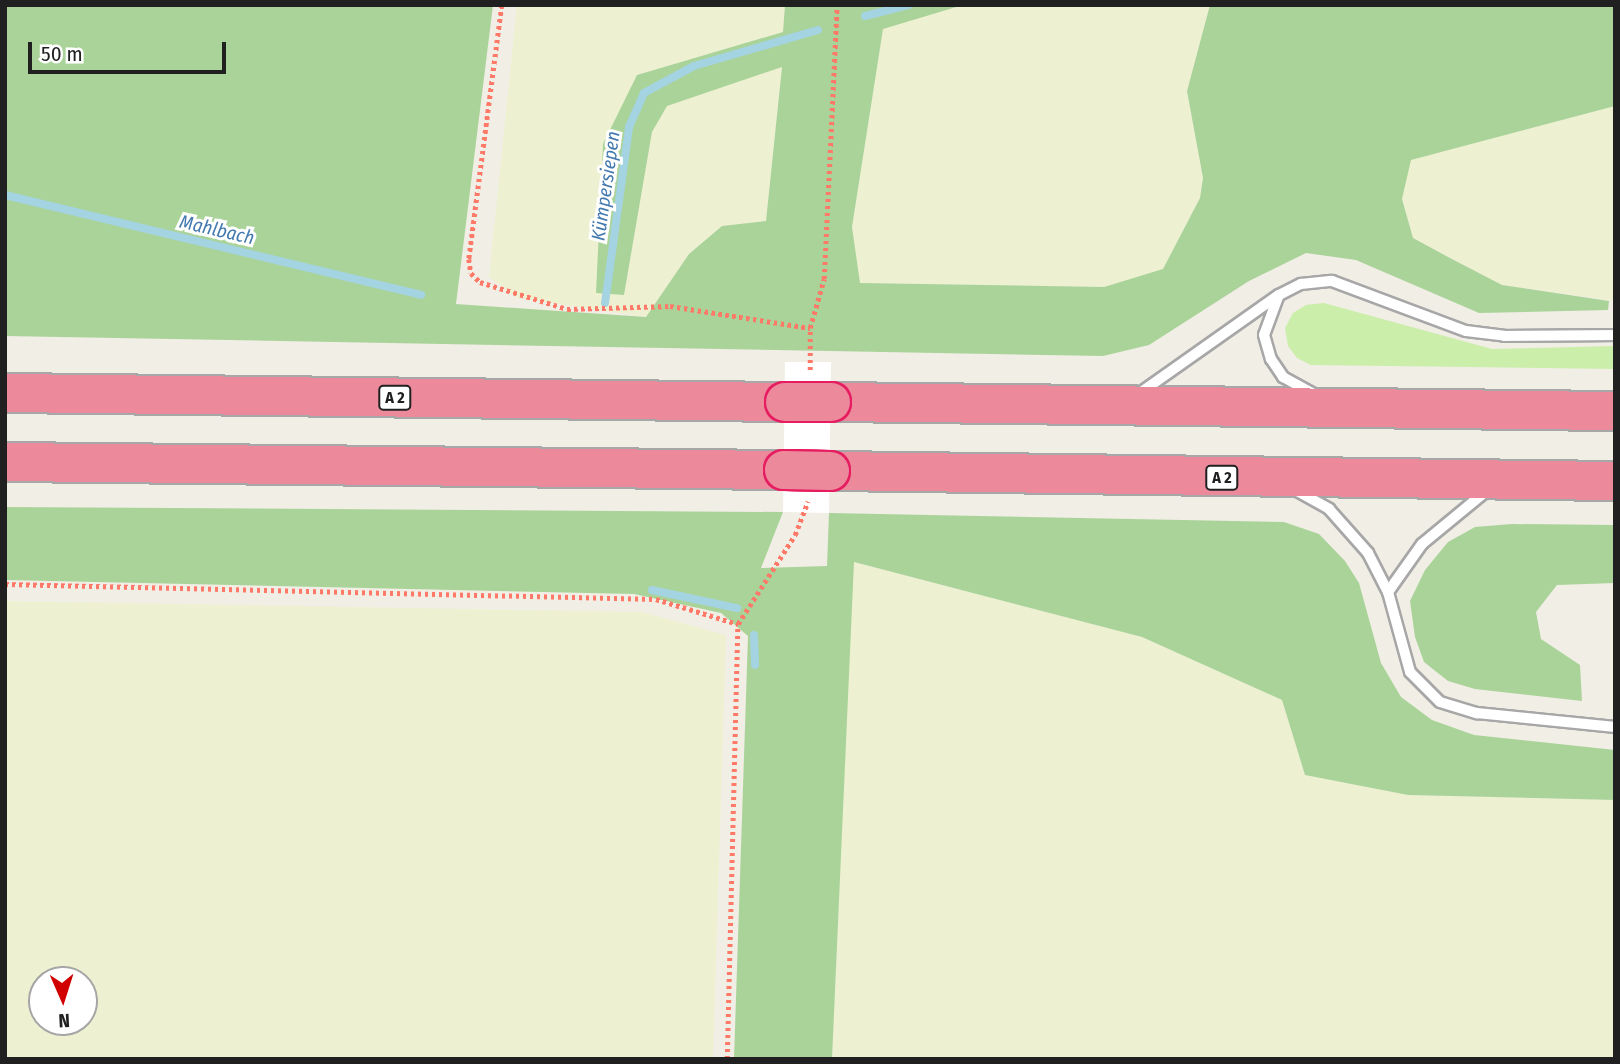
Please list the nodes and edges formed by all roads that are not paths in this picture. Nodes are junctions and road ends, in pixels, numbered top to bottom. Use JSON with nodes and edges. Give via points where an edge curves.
{"nodes":[{"id":1,"x":1279,"y":295,"type":"junction"},
{"id":2,"x":1615,"y":335,"type":"edge"},
{"id":3,"x":5,"y":393,"type":"edge"},
{"id":4,"x":1123,"y":405,"type":"junction"},
{"id":5,"x":1340,"y":410,"type":"junction"},
{"id":6,"x":1615,"y":411,"type":"edge"},
{"id":7,"x":5,"y":462,"type":"edge"},
{"id":8,"x":1277,"y":478,"type":"junction"},
{"id":9,"x":1506,"y":479,"type":"junction"},
{"id":10,"x":1615,"y":481,"type":"edge"},
{"id":11,"x":1388,"y":592,"type":"junction"},
{"id":12,"x":1615,"y":727,"type":"edge"}],
"edges":[{"from":1,"to":2,"type":"lane","via":[[1301,284],[1332,281],[1466,331],[1504,336]]},
{"from":1,"to":4,"type":"lane"},
{"from":1,"to":5,"type":"lane","via":[[1264,335],[1271,359],[1283,377]]},
{"from":3,"to":4,"type":"highway","number":"A 2","via":[[808,396]]},
{"from":4,"to":5,"type":"highway","number":"A 2"},
{"from":5,"to":6,"type":"highway","number":"A 2"},
{"from":7,"to":8,"type":"highway","number":"A 2","via":[[807,478]]},
{"from":8,"to":9,"type":"highway","number":"A 2"},
{"from":8,"to":11,"type":"lane","via":[[1329,509],[1368,553]]},
{"from":9,"to":10,"type":"highway","number":"A 2"},
{"from":9,"to":11,"type":"lane","via":[[1470,502],[1422,544]]},
{"from":11,"to":12,"type":"lane","via":[[1410,673],[1440,702],[1477,713]]}]}
